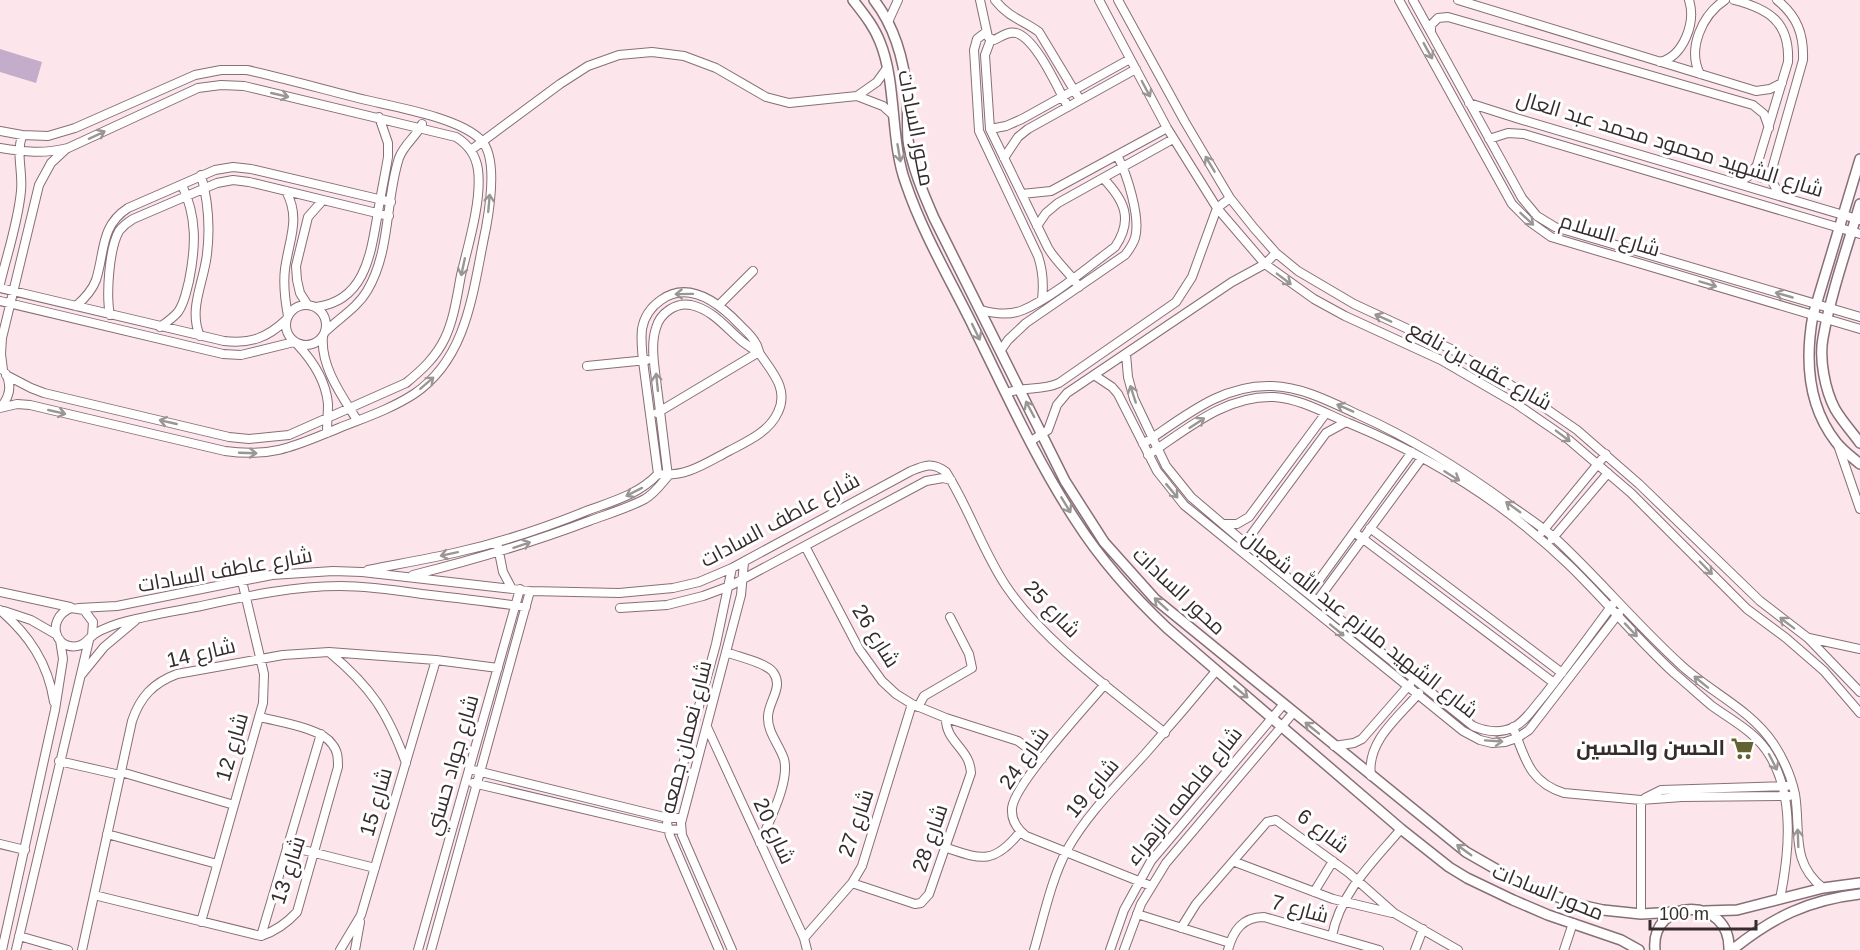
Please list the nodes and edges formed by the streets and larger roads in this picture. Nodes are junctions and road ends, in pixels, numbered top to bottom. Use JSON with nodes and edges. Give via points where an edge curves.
{"nodes":[{"id":1,"x":853,"y":0,"type":"edge"},
{"id":2,"x":874,"y":0,"type":"edge"},
{"id":3,"x":898,"y":0,"type":"edge"},
{"id":4,"x":980,"y":0,"type":"edge"},
{"id":5,"x":995,"y":0,"type":"edge"},
{"id":6,"x":1099,"y":0,"type":"edge"},
{"id":7,"x":1118,"y":0,"type":"edge"},
{"id":8,"x":1399,"y":0,"type":"edge"},
{"id":9,"x":1413,"y":0,"type":"edge"},
{"id":10,"x":1458,"y":0,"type":"edge"},
{"id":11,"x":1689,"y":0,"type":"edge"},
{"id":12,"x":1725,"y":0,"type":"edge"},
{"id":13,"x":1734,"y":0,"type":"edge"},
{"id":14,"x":1777,"y":0,"type":"edge"},
{"id":15,"x":1019,"y":21,"type":"junction"},
{"id":16,"x":888,"y":22,"type":"junction"},
{"id":17,"x":1431,"y":32,"type":"junction"},
{"id":18,"x":1014,"y":33,"type":"junction"},
{"id":19,"x":988,"y":35,"type":"junction"},
{"id":20,"x":1130,"y":59,"type":"junction"},
{"id":21,"x":1660,"y":62,"type":"junction"},
{"id":22,"x":886,"y":68,"type":"junction"},
{"id":23,"x":1136,"y":69,"type":"junction"},
{"id":24,"x":1700,"y":74,"type":"junction"},
{"id":25,"x":1783,"y":80,"type":"junction"},
{"id":26,"x":1798,"y":81,"type":"junction"},
{"id":27,"x":1074,"y":90,"type":"junction"},
{"id":28,"x":857,"y":96,"type":"junction"},
{"id":29,"x":1062,"y":96,"type":"junction"},
{"id":30,"x":1080,"y":100,"type":"junction"},
{"id":31,"x":1469,"y":103,"type":"junction"},
{"id":32,"x":1068,"y":107,"type":"junction"},
{"id":33,"x":424,"y":115,"type":"junction"},
{"id":34,"x":892,"y":115,"type":"junction"},
{"id":35,"x":379,"y":117,"type":"junction"},
{"id":36,"x":422,"y":127,"type":"junction"},
{"id":37,"x":1167,"y":128,"type":"junction"},
{"id":38,"x":1769,"y":128,"type":"junction"},
{"id":39,"x":990,"y":129,"type":"junction"},
{"id":40,"x":0,"y":131,"type":"edge"},
{"id":41,"x":22,"y":135,"type":"junction"},
{"id":42,"x":1173,"y":139,"type":"junction"},
{"id":43,"x":1489,"y":139,"type":"junction"},
{"id":44,"x":483,"y":142,"type":"junction"},
{"id":45,"x":0,"y":148,"type":"edge"},
{"id":46,"x":68,"y":148,"type":"junction"},
{"id":47,"x":471,"y":150,"type":"junction"},
{"id":48,"x":18,"y":151,"type":"junction"},
{"id":49,"x":1117,"y":155,"type":"junction"},
{"id":50,"x":1004,"y":158,"type":"junction"},
{"id":51,"x":1860,"y":159,"type":"edge"},
{"id":52,"x":1123,"y":167,"type":"junction"},
{"id":53,"x":1753,"y":171,"type":"junction"},
{"id":54,"x":201,"y":176,"type":"junction"},
{"id":55,"x":1772,"y":176,"type":"junction"},
{"id":56,"x":1103,"y":178,"type":"junction"},
{"id":57,"x":1737,"y":183,"type":"junction"},
{"id":58,"x":182,"y":185,"type":"junction"},
{"id":59,"x":205,"y":188,"type":"junction"},
{"id":60,"x":286,"y":191,"type":"junction"},
{"id":61,"x":1022,"y":194,"type":"junction"},
{"id":62,"x":188,"y":196,"type":"junction"},
{"id":63,"x":1780,"y":196,"type":"junction"},
{"id":64,"x":1230,"y":198,"type":"junction"},
{"id":65,"x":380,"y":199,"type":"junction"},
{"id":66,"x":323,"y":200,"type":"junction"},
{"id":67,"x":391,"y":202,"type":"junction"},
{"id":68,"x":1860,"y":204,"type":"edge"},
{"id":69,"x":1217,"y":208,"type":"junction"},
{"id":70,"x":378,"y":213,"type":"junction"},
{"id":71,"x":1843,"y":214,"type":"junction"},
{"id":72,"x":388,"y":216,"type":"junction"},
{"id":73,"x":1858,"y":219,"type":"edge"},
{"id":74,"x":1037,"y":226,"type":"junction"},
{"id":75,"x":1839,"y":228,"type":"junction"},
{"id":76,"x":1856,"y":233,"type":"edge"},
{"id":77,"x":1276,"y":253,"type":"junction"},
{"id":78,"x":1654,"y":257,"type":"junction"},
{"id":79,"x":1264,"y":264,"type":"junction"},
{"id":80,"x":1652,"y":267,"type":"junction"},
{"id":81,"x":753,"y":271,"type":"dead end"},
{"id":82,"x":1073,"y":278,"type":"junction"},
{"id":83,"x":0,"y":286,"type":"edge"},
{"id":84,"x":1079,"y":288,"type":"junction"},
{"id":85,"x":13,"y":291,"type":"junction"},
{"id":86,"x":1042,"y":299,"type":"junction"},
{"id":87,"x":0,"y":301,"type":"edge"},
{"id":88,"x":10,"y":303,"type":"junction"},
{"id":89,"x":307,"y":304,"type":"junction"},
{"id":90,"x":720,"y":304,"type":"junction"},
{"id":91,"x":1816,"y":304,"type":"junction"},
{"id":92,"x":76,"y":306,"type":"junction"},
{"id":93,"x":316,"y":307,"type":"junction"},
{"id":94,"x":1830,"y":308,"type":"junction"},
{"id":95,"x":981,"y":310,"type":"junction"},
{"id":96,"x":110,"y":315,"type":"junction"},
{"id":97,"x":1813,"y":315,"type":"junction"},
{"id":98,"x":1860,"y":317,"type":"edge"},
{"id":99,"x":287,"y":318,"type":"junction"},
{"id":100,"x":1828,"y":319,"type":"junction"},
{"id":101,"x":160,"y":327,"type":"junction"},
{"id":102,"x":1860,"y":329,"type":"edge"},
{"id":103,"x":324,"y":334,"type":"junction"},
{"id":104,"x":200,"y":336,"type":"junction"},
{"id":105,"x":295,"y":342,"type":"junction"},
{"id":106,"x":1001,"y":350,"type":"junction"},
{"id":107,"x":759,"y":352,"type":"junction"},
{"id":108,"x":1126,"y":354,"type":"junction"},
{"id":109,"x":654,"y":359,"type":"junction"},
{"id":110,"x":643,"y":360,"type":"junction"},
{"id":111,"x":587,"y":366,"type":"dead end"},
{"id":112,"x":3,"y":371,"type":"edge"},
{"id":113,"x":1094,"y":375,"type":"junction"},
{"id":114,"x":1019,"y":389,"type":"junction"},
{"id":115,"x":1006,"y":393,"type":"junction"},
{"id":116,"x":0,"y":408,"type":"edge"},
{"id":117,"x":350,"y":409,"type":"junction"},
{"id":118,"x":660,"y":412,"type":"junction"},
{"id":119,"x":1326,"y":414,"type":"junction"},
{"id":120,"x":650,"y":418,"type":"junction"},
{"id":121,"x":326,"y":419,"type":"junction"},
{"id":122,"x":357,"y":420,"type":"junction"},
{"id":123,"x":1346,"y":422,"type":"junction"},
{"id":124,"x":327,"y":433,"type":"junction"},
{"id":125,"x":1043,"y":435,"type":"junction"},
{"id":126,"x":1152,"y":439,"type":"junction"},
{"id":127,"x":1031,"y":441,"type":"junction"},
{"id":128,"x":1860,"y":443,"type":"edge"},
{"id":129,"x":1143,"y":444,"type":"junction"},
{"id":130,"x":1838,"y":445,"type":"junction"},
{"id":131,"x":1157,"y":449,"type":"junction"},
{"id":132,"x":1412,"y":452,"type":"junction"},
{"id":133,"x":1606,"y":454,"type":"junction"},
{"id":134,"x":1148,"y":455,"type":"junction"},
{"id":135,"x":1422,"y":458,"type":"junction"},
{"id":136,"x":1598,"y":464,"type":"junction"},
{"id":137,"x":1860,"y":464,"type":"edge"},
{"id":138,"x":1608,"y":473,"type":"junction"},
{"id":139,"x":658,"y":474,"type":"junction"},
{"id":140,"x":668,"y":476,"type":"junction"},
{"id":141,"x":951,"y":480,"type":"junction"},
{"id":142,"x":1640,"y":484,"type":"junction"},
{"id":143,"x":1631,"y":493,"type":"junction"},
{"id":144,"x":1860,"y":509,"type":"edge"},
{"id":145,"x":1223,"y":524,"type":"junction"},
{"id":146,"x":1370,"y":528,"type":"junction"},
{"id":147,"x":1544,"y":529,"type":"junction"},
{"id":148,"x":1354,"y":532,"type":"junction"},
{"id":149,"x":1538,"y":537,"type":"junction"},
{"id":150,"x":1554,"y":537,"type":"junction"},
{"id":151,"x":1363,"y":538,"type":"junction"},
{"id":152,"x":497,"y":542,"type":"junction"},
{"id":153,"x":1245,"y":543,"type":"junction"},
{"id":154,"x":1548,"y":545,"type":"junction"},
{"id":155,"x":805,"y":546,"type":"junction"},
{"id":156,"x":500,"y":552,"type":"junction"},
{"id":157,"x":744,"y":562,"type":"junction"},
{"id":158,"x":732,"y":568,"type":"junction"},
{"id":159,"x":362,"y":572,"type":"junction"},
{"id":160,"x":405,"y":577,"type":"junction"},
{"id":161,"x":744,"y":578,"type":"junction"},
{"id":162,"x":242,"y":581,"type":"junction"},
{"id":163,"x":699,"y":582,"type":"junction"},
{"id":164,"x":730,"y":585,"type":"junction"},
{"id":165,"x":516,"y":589,"type":"junction"},
{"id":166,"x":530,"y":591,"type":"junction"},
{"id":167,"x":0,"y":592,"type":"edge"},
{"id":168,"x":1309,"y":594,"type":"junction"},
{"id":169,"x":246,"y":596,"type":"junction"},
{"id":170,"x":703,"y":596,"type":"junction"},
{"id":171,"x":1616,"y":600,"type":"junction"},
{"id":172,"x":1317,"y":601,"type":"junction"},
{"id":173,"x":515,"y":605,"type":"junction"},
{"id":174,"x":526,"y":606,"type":"junction"},
{"id":175,"x":75,"y":608,"type":"junction"},
{"id":176,"x":620,"y":608,"type":"dead end"},
{"id":177,"x":1610,"y":608,"type":"junction"},
{"id":178,"x":1623,"y":608,"type":"junction"},
{"id":179,"x":0,"y":610,"type":"edge"},
{"id":180,"x":1618,"y":615,"type":"junction"},
{"id":181,"x":950,"y":617,"type":"dead end"},
{"id":182,"x":137,"y":619,"type":"junction"},
{"id":183,"x":58,"y":637,"type":"junction"},
{"id":184,"x":90,"y":638,"type":"junction"},
{"id":185,"x":1808,"y":638,"type":"junction"},
{"id":186,"x":1860,"y":649,"type":"edge"},
{"id":187,"x":329,"y":652,"type":"junction"},
{"id":188,"x":726,"y":652,"type":"junction"},
{"id":189,"x":261,"y":659,"type":"junction"},
{"id":190,"x":436,"y":660,"type":"junction"},
{"id":191,"x":498,"y":668,"type":"junction"},
{"id":192,"x":1216,"y":671,"type":"junction"},
{"id":193,"x":1562,"y":673,"type":"junction"},
{"id":194,"x":80,"y":677,"type":"junction"},
{"id":195,"x":1414,"y":679,"type":"junction"},
{"id":196,"x":1554,"y":683,"type":"junction"},
{"id":197,"x":1105,"y":684,"type":"junction"},
{"id":198,"x":1407,"y":687,"type":"junction"},
{"id":199,"x":1424,"y":687,"type":"junction"},
{"id":200,"x":1859,"y":688,"type":"edge"},
{"id":201,"x":1417,"y":695,"type":"junction"},
{"id":202,"x":915,"y":705,"type":"junction"},
{"id":203,"x":1283,"y":705,"type":"junction"},
{"id":204,"x":55,"y":710,"type":"junction"},
{"id":205,"x":1293,"y":713,"type":"junction"},
{"id":206,"x":1860,"y":714,"type":"edge"},
{"id":207,"x":260,"y":717,"type":"junction"},
{"id":208,"x":946,"y":718,"type":"junction"},
{"id":209,"x":1271,"y":718,"type":"junction"},
{"id":210,"x":707,"y":727,"type":"junction"},
{"id":211,"x":1282,"y":727,"type":"junction"},
{"id":212,"x":1513,"y":728,"type":"junction"},
{"id":213,"x":1165,"y":733,"type":"junction"},
{"id":214,"x":321,"y":734,"type":"junction"},
{"id":215,"x":1517,"y":738,"type":"junction"},
{"id":216,"x":1334,"y":746,"type":"junction"},
{"id":217,"x":1042,"y":759,"type":"junction"},
{"id":218,"x":59,"y":761,"type":"junction"},
{"id":219,"x":406,"y":763,"type":"junction"},
{"id":220,"x":469,"y":769,"type":"junction"},
{"id":221,"x":480,"y":772,"type":"junction"},
{"id":222,"x":121,"y":774,"type":"junction"},
{"id":223,"x":1371,"y":776,"type":"junction"},
{"id":224,"x":465,"y":782,"type":"junction"},
{"id":225,"x":476,"y":784,"type":"junction"},
{"id":226,"x":1782,"y":786,"type":"junction"},
{"id":227,"x":1794,"y":790,"type":"junction"},
{"id":228,"x":1785,"y":797,"type":"junction"},
{"id":229,"x":1641,"y":800,"type":"junction"},
{"id":230,"x":234,"y":805,"type":"junction"},
{"id":231,"x":668,"y":818,"type":"junction"},
{"id":232,"x":682,"y":818,"type":"junction"},
{"id":233,"x":668,"y":829,"type":"junction"},
{"id":234,"x":1401,"y":829,"type":"junction"},
{"id":235,"x":681,"y":830,"type":"junction"},
{"id":236,"x":1020,"y":832,"type":"junction"},
{"id":237,"x":107,"y":834,"type":"junction"},
{"id":238,"x":760,"y":843,"type":"junction"},
{"id":239,"x":0,"y":844,"type":"edge"},
{"id":240,"x":288,"y":846,"type":"junction"},
{"id":241,"x":944,"y":847,"type":"junction"},
{"id":242,"x":26,"y":850,"type":"junction"},
{"id":243,"x":1066,"y":851,"type":"junction"},
{"id":244,"x":314,"y":852,"type":"junction"},
{"id":245,"x":1333,"y":861,"type":"junction"},
{"id":246,"x":1235,"y":862,"type":"junction"},
{"id":247,"x":218,"y":864,"type":"junction"},
{"id":248,"x":375,"y":868,"type":"junction"},
{"id":249,"x":1138,"y":881,"type":"junction"},
{"id":250,"x":1358,"y":881,"type":"junction"},
{"id":251,"x":852,"y":883,"type":"junction"},
{"id":252,"x":1860,"y":883,"type":"edge"},
{"id":253,"x":1151,"y":886,"type":"junction"},
{"id":254,"x":1823,"y":888,"type":"junction"},
{"id":255,"x":1314,"y":892,"type":"junction"},
{"id":256,"x":1860,"y":894,"type":"edge"},
{"id":257,"x":94,"y":896,"type":"junction"},
{"id":258,"x":1780,"y":899,"type":"junction"},
{"id":259,"x":1342,"y":902,"type":"junction"},
{"id":260,"x":1705,"y":911,"type":"junction"},
{"id":261,"x":1676,"y":912,"type":"junction"},
{"id":262,"x":1394,"y":913,"type":"junction"},
{"id":263,"x":1137,"y":914,"type":"junction"},
{"id":264,"x":1641,"y":914,"type":"junction"},
{"id":265,"x":361,"y":915,"type":"junction"},
{"id":266,"x":201,"y":922,"type":"junction"},
{"id":267,"x":1573,"y":923,"type":"junction"},
{"id":268,"x":1181,"y":928,"type":"junction"},
{"id":269,"x":1423,"y":929,"type":"junction"},
{"id":270,"x":19,"y":936,"type":"junction"},
{"id":271,"x":261,"y":936,"type":"junction"},
{"id":272,"x":1332,"y":936,"type":"junction"},
{"id":273,"x":804,"y":938,"type":"junction"},
{"id":274,"x":1348,"y":941,"type":"junction"},
{"id":275,"x":1229,"y":946,"type":"edge"},
{"id":276,"x":2,"y":950,"type":"edge"},
{"id":277,"x":16,"y":950,"type":"edge"},
{"id":278,"x":68,"y":950,"type":"edge"},
{"id":279,"x":82,"y":950,"type":"edge"},
{"id":280,"x":340,"y":950,"type":"edge"},
{"id":281,"x":355,"y":950,"type":"edge"},
{"id":282,"x":418,"y":950,"type":"edge"},
{"id":283,"x":431,"y":950,"type":"edge"},
{"id":284,"x":719,"y":950,"type":"edge"},
{"id":285,"x":732,"y":950,"type":"edge"},
{"id":286,"x":807,"y":950,"type":"edge"},
{"id":287,"x":1034,"y":950,"type":"edge"},
{"id":288,"x":1110,"y":950,"type":"edge"},
{"id":289,"x":1124,"y":950,"type":"edge"},
{"id":290,"x":1345,"y":950,"type":"edge"},
{"id":291,"x":1379,"y":950,"type":"edge"},
{"id":292,"x":1415,"y":950,"type":"edge"},
{"id":293,"x":1458,"y":950,"type":"edge"},
{"id":294,"x":1564,"y":950,"type":"edge"},
{"id":295,"x":1639,"y":950,"type":"edge"},
{"id":296,"x":1655,"y":950,"type":"edge"},
{"id":297,"x":1730,"y":950,"type":"edge"}],
"edges":[{"from":1,"to":22,"type":"street","name":"محور السادات","via":[[880,42]]},
{"from":2,"to":16,"type":"street","name":"محور السادات"},
{"from":3,"to":16,"type":"street"},
{"from":4,"to":19,"type":"street"},
{"from":5,"to":15,"type":"street"},
{"from":6,"to":20,"type":"street","name":"شارع عقبه بن نافع"},
{"from":64,"to":7,"type":"street","name":"شارع عقبه بن نافع","one_way":true},
{"from":8,"to":80,"type":"street","name":"شارع السلام","one_way":true,"via":[[1521,214],[1551,237]]},
{"from":9,"to":17,"type":"street","name":"شارع السلام"},
{"from":10,"to":21,"type":"street"},
{"from":11,"to":21,"type":"street","via":[[1692,16],[1683,43],[1674,56]]},
{"from":12,"to":24,"type":"street","via":[[1705,21],[1694,49]]},
{"from":13,"to":25,"type":"street","via":[[1770,14],[1783,30],[1789,51]]},
{"from":14,"to":26,"type":"street","via":[[1788,9],[1801,33],[1804,46]]},
{"from":15,"to":18,"type":"street"},
{"from":15,"to":27,"type":"street","via":[[1032,26],[1045,40]]},
{"from":16,"to":95,"type":"street","name":"محور السادات","via":[[904,69],[915,167],[934,218]]},
{"from":17,"to":31,"type":"street","name":"شارع السلام"},
{"from":17,"to":38,"type":"street","via":[[1434,21],[1449,17],[1753,105],[1764,114]]},
{"from":18,"to":19,"type":"street","via":[[996,39]]},
{"from":18,"to":29,"type":"street","via":[[1034,47]]},
{"from":19,"to":39,"type":"street"},
{"from":19,"to":86,"type":"street","via":[[977,39],[974,50],[979,131],[1038,256],[1044,285]]},
{"from":20,"to":23,"type":"street","name":"شارع عقبه بن نافع"},
{"from":20,"to":27,"type":"street"},
{"from":21,"to":24,"type":"street"},
{"from":22,"to":28,"type":"street","via":[[877,82]]},
{"from":22,"to":34,"type":"street","name":"محور السادات"},
{"from":23,"to":30,"type":"street"},
{"from":23,"to":37,"type":"street","name":"شارع عقبه بن نافع","one_way":true},
{"from":24,"to":25,"type":"street","via":[[1756,90],[1770,89]]},
{"from":25,"to":26,"type":"street"},
{"from":25,"to":38,"type":"street"},
{"from":26,"to":55,"type":"street"},
{"from":27,"to":29,"type":"street"},
{"from":27,"to":30,"type":"street"},
{"from":28,"to":34,"type":"street","via":[[883,106]]},
{"from":28,"to":44,"type":"street","via":[[789,103],[766,98],[716,68],[684,56],[652,52],[619,55],[588,66]]},
{"from":29,"to":32,"type":"street"},
{"from":29,"to":39,"type":"street","via":[[1022,119]]},
{"from":30,"to":32,"type":"street"},
{"from":31,"to":43,"type":"street","name":"شارع السلام"},
{"from":31,"to":57,"type":"street","name":"شارع الشهيد محمود محمد عبد العال"},
{"from":32,"to":50,"type":"street","via":[[1018,137]]},
{"from":33,"to":36,"type":"street"},
{"from":33,"to":41,"type":"street","via":[[255,72],[221,70],[195,75],[75,128],[48,136]]},
{"from":33,"to":44,"type":"street","via":[[462,127]]},
{"from":34,"to":115,"type":"street","name":"محور السادات","one_way":true,"via":[[905,183]]},
{"from":35,"to":36,"type":"street"},
{"from":46,"to":35,"type":"street","one_way":true,"via":[[198,88],[221,85],[244,86]]},
{"from":35,"to":65,"type":"street","via":[[388,143]]},
{"from":36,"to":47,"type":"street","via":[[456,137]]},
{"from":36,"to":67,"type":"street","via":[[399,158]]},
{"from":37,"to":42,"type":"street","name":"شارع عقبه بن نافع"},
{"from":37,"to":49,"type":"street"},
{"from":38,"to":53,"type":"street"},
{"from":39,"to":50,"type":"street"},
{"from":40,"to":41,"type":"street"},
{"from":41,"to":48,"type":"street"},
{"from":42,"to":52,"type":"street"},
{"from":42,"to":69,"type":"street","name":"شارع عقبه بن نافع"},
{"from":43,"to":75,"type":"street","name":"شارع الشهيد محمود محمد عبد العال","via":[[1508,133],[1524,134]]},
{"from":43,"to":78,"type":"street","name":"شارع السلام","via":[[1522,198],[1538,216],[1556,227]]},
{"from":44,"to":47,"type":"street"},
{"from":122,"to":44,"type":"street","one_way":true,"via":[[413,395],[446,364],[457,344],[488,220],[492,169]]},
{"from":45,"to":48,"type":"street"},
{"from":46,"to":48,"type":"street"},
{"from":46,"to":85,"type":"street","via":[[51,163],[39,185]]},
{"from":47,"to":117,"type":"street","one_way":true,"via":[[478,172],[474,219],[445,337],[435,355],[406,383]]},
{"from":48,"to":83,"type":"street","via":[[21,189]]},
{"from":49,"to":52,"type":"street"},
{"from":49,"to":61,"type":"street","via":[[1052,191]]},
{"from":50,"to":61,"type":"street"},
{"from":51,"to":71,"type":"street"},
{"from":52,"to":56,"type":"street"},
{"from":52,"to":84,"type":"street","via":[[1138,222],[1135,239],[1125,255]]},
{"from":53,"to":55,"type":"street","via":[[1760,177]]},
{"from":53,"to":57,"type":"street"},
{"from":54,"to":58,"type":"street"},
{"from":54,"to":59,"type":"street"},
{"from":54,"to":65,"type":"street","via":[[233,167],[251,169]]},
{"from":55,"to":63,"type":"street"},
{"from":56,"to":74,"type":"street","via":[[1058,203]]},
{"from":56,"to":82,"type":"street","via":[[1124,209],[1123,236],[1115,247]]},
{"from":57,"to":63,"type":"street","name":"شارع الشهيد محمود محمد عبد العال"},
{"from":58,"to":62,"type":"street"},
{"from":58,"to":92,"type":"street","via":[[118,214],[105,238],[96,281]]},
{"from":59,"to":60,"type":"street","via":[[233,180]]},
{"from":59,"to":62,"type":"street"},
{"from":59,"to":104,"type":"street","via":[[207,255],[195,317]]},
{"from":60,"to":66,"type":"street"},
{"from":60,"to":99,"type":"street","via":[[295,214],[284,284]]},
{"from":61,"to":74,"type":"street"},
{"from":62,"to":96,"type":"street","via":[[127,222],[120,230],[108,282]]},
{"from":62,"to":101,"type":"street","via":[[193,216],[194,257],[184,301]]},
{"from":63,"to":71,"type":"street","name":"شارع الشهيد محمود محمد عبد العال"},
{"from":64,"to":69,"type":"street"},
{"from":64,"to":77,"type":"street","name":"شارع عقبه بن نافع"},
{"from":65,"to":67,"type":"street"},
{"from":65,"to":70,"type":"street"},
{"from":66,"to":70,"type":"street"},
{"from":66,"to":89,"type":"street","via":[[308,217],[296,266],[300,293]]},
{"from":67,"to":72,"type":"street"},
{"from":68,"to":73,"type":"street"},
{"from":69,"to":79,"type":"street","name":"شارع عقبه بن نافع"},
{"from":69,"to":114,"type":"street","via":[[1192,277],[1176,302],[1059,383]]},
{"from":70,"to":72,"type":"street"},
{"from":70,"to":93,"type":"street","via":[[372,253],[358,281],[339,301]]},
{"from":71,"to":73,"type":"street","name":"شارع الشهيد محمود محمد عبد العال"},
{"from":71,"to":75,"type":"street"},
{"from":72,"to":103,"type":"street","via":[[381,254],[367,291]]},
{"from":73,"to":76,"type":"street"},
{"from":74,"to":82,"type":"street","via":[[1054,260]]},
{"from":75,"to":76,"type":"street","name":"شارع الشهيد محمود محمد عبد العال"},
{"from":75,"to":91,"type":"street"},
{"from":76,"to":94,"type":"street"},
{"from":77,"to":79,"type":"street"},
{"from":133,"to":77,"type":"street","name":"شارع عقبه بن نافع","one_way":true,"via":[[1522,392],[1450,349],[1334,293]]},
{"from":78,"to":80,"type":"street"},
{"from":91,"to":78,"type":"street","name":"شارع السلام","one_way":true},
{"from":79,"to":108,"type":"street"},
{"from":79,"to":136,"type":"street","name":"شارع عقبه بن نافع","one_way":true,"via":[[1314,299],[1441,360],[1515,403]]},
{"from":80,"to":97,"type":"street","name":"شارع السلام","one_way":true},
{"from":81,"to":90,"type":"street"},
{"from":82,"to":84,"type":"street"},
{"from":82,"to":86,"type":"street"},
{"from":83,"to":85,"type":"street"},
{"from":84,"to":106,"type":"street","via":[[1017,331]]},
{"from":85,"to":88,"type":"street"},
{"from":85,"to":92,"type":"street"},
{"from":86,"to":95,"type":"street","via":[[1008,314]]},
{"from":87,"to":88,"type":"street"},
{"from":88,"to":105,"type":"street","via":[[223,354],[241,355]]},
{"from":88,"to":112,"type":"street","via":[[2,338]]},
{"from":89,"to":93,"type":"street"},
{"from":89,"to":99,"type":"street","via":[[292,309]]},
{"from":90,"to":107,"type":"street","via":[[755,341]]},
{"from":90,"to":110,"type":"street","one_way":true,"via":[[691,293],[664,297],[646,317],[642,330]]},
{"from":91,"to":94,"type":"street","name":"شارع السلام"},
{"from":91,"to":97,"type":"street"},
{"from":92,"to":96,"type":"street"},
{"from":93,"to":103,"type":"street","via":[[325,318]]},
{"from":94,"to":98,"type":"street","name":"شارع السلام"},
{"from":94,"to":100,"type":"street"},
{"from":95,"to":106,"type":"street","name":"محور السادات"},
{"from":96,"to":101,"type":"street"},
{"from":97,"to":100,"type":"street","name":"شارع السلام"},
{"from":97,"to":130,"type":"street","via":[[1808,360],[1815,404]]},
{"from":99,"to":104,"type":"street","via":[[258,340],[241,343]]},
{"from":99,"to":105,"type":"street","via":[[287,332]]},
{"from":100,"to":102,"type":"street","name":"شارع السلام"},
{"from":100,"to":128,"type":"street","via":[[1822,359],[1825,379],[1836,409]]},
{"from":101,"to":104,"type":"street"},
{"from":103,"to":105,"type":"street","via":[[311,345]]},
{"from":103,"to":117,"type":"street","via":[[321,349]]},
{"from":105,"to":121,"type":"street","via":[[314,366],[325,390]]},
{"from":106,"to":114,"type":"street","name":"محور السادات"},
{"from":107,"to":109,"type":"street","via":[[748,348],[718,317],[688,304],[667,311],[659,319]]},
{"from":107,"to":118,"type":"street"},
{"from":107,"to":140,"type":"street","via":[[777,376],[782,393],[779,411],[769,426],[694,470]]},
{"from":108,"to":113,"type":"street"},
{"from":126,"to":108,"type":"street","name":"شارع الشهيد ملازم عبد الله شعبان","one_way":true,"via":[[1130,388]]},
{"from":109,"to":110,"type":"street"},
{"from":118,"to":109,"type":"street","one_way":true},
{"from":110,"to":111,"type":"street"},
{"from":110,"to":120,"type":"street"},
{"from":112,"to":116,"type":"street","via":[[9,390]]},
{"from":121,"to":112,"type":"street","one_way":true,"via":[[289,435],[229,437],[44,393]]},
{"from":113,"to":125,"type":"street","via":[[1063,396]]},
{"from":113,"to":129,"type":"street","name":"شارع الشهيد ملازم عبد الله شعبان","via":[[1118,394]]},
{"from":114,"to":115,"type":"street"},
{"from":125,"to":114,"type":"street","name":"محور السادات","one_way":true},
{"from":115,"to":127,"type":"street","name":"محور السادات"},
{"from":116,"to":124,"type":"street","one_way":true,"via":[[30,405],[248,454],[294,447]]},
{"from":117,"to":121,"type":"street"},
{"from":117,"to":122,"type":"street"},
{"from":118,"to":120,"type":"street"},
{"from":118,"to":140,"type":"street"},
{"from":119,"to":123,"type":"street"},
{"from":131,"to":119,"type":"street","one_way":true,"via":[[1212,413],[1248,399],[1285,399]]},
{"from":119,"to":145,"type":"street","via":[[1249,517],[1237,524]]},
{"from":120,"to":139,"type":"street"},
{"from":121,"to":124,"type":"street"},
{"from":122,"to":124,"type":"street"},
{"from":123,"to":132,"type":"street"},
{"from":123,"to":153,"type":"street","via":[[1326,433]]},
{"from":125,"to":127,"type":"street"},
{"from":203,"to":125,"type":"street","name":"محور السادات","one_way":true,"via":[[1173,615],[1124,567],[1086,516]]},
{"from":126,"to":129,"type":"street"},
{"from":126,"to":131,"type":"street","name":"شارع الشهيد ملازم عبد الله شعبان"},
{"from":147,"to":126,"type":"street","one_way":true,"via":[[1416,442],[1314,394],[1287,387],[1245,387],[1219,395]]},
{"from":127,"to":192,"type":"street","name":"محور السادات","one_way":true,"via":[[1101,557],[1144,607]]},
{"from":129,"to":134,"type":"street","name":"شارع الشهيد ملازم عبد الله شعبان"},
{"from":130,"to":137,"type":"street"},
{"from":130,"to":144,"type":"street"},
{"from":131,"to":134,"type":"street"},
{"from":131,"to":145,"type":"street","name":"شارع الشهيد ملازم عبد الله شعبان","via":[[1178,483]]},
{"from":132,"to":135,"type":"street"},
{"from":132,"to":148,"type":"street"},
{"from":133,"to":136,"type":"street"},
{"from":133,"to":142,"type":"street","name":"شارع عقبه بن نافع"},
{"from":134,"to":198,"type":"street","name":"شارع الشهيد ملازم عبد الله شعبان","one_way":true,"via":[[1170,489],[1198,518]]},
{"from":135,"to":146,"type":"street"},
{"from":135,"to":149,"type":"street","one_way":true},
{"from":136,"to":138,"type":"street","name":"شارع عقبه بن نافع"},
{"from":136,"to":147,"type":"street"},
{"from":138,"to":143,"type":"street","name":"شارع عقبه بن نافع"},
{"from":138,"to":150,"type":"street"},
{"from":139,"to":140,"type":"street"},
{"from":139,"to":152,"type":"street","one_way":true,"via":[[627,496]]},
{"from":156,"to":140,"type":"street","one_way":true,"via":[[647,498]]},
{"from":141,"to":155,"type":"street","name":"شارع عاطف السادات","via":[[926,481]]},
{"from":141,"to":157,"type":"street","name":"شارع عاطف السادات","via":[[939,466],[922,466]]},
{"from":141,"to":197,"type":"street","name":"شارع 25","via":[[1008,589],[1050,636]]},
{"from":142,"to":143,"type":"street"},
{"from":185,"to":142,"type":"street","name":"شارع عقبه بن نافع","one_way":true,"via":[[1760,601]]},
{"from":143,"to":206,"type":"street","name":"شارع عقبه بن نافع","one_way":true,"via":[[1732,594],[1824,671]]},
{"from":145,"to":153,"type":"street","name":"شارع الشهيد ملازم عبد الله شعبان"},
{"from":146,"to":151,"type":"street"},
{"from":146,"to":193,"type":"street"},
{"from":147,"to":149,"type":"street"},
{"from":147,"to":150,"type":"street"},
{"from":148,"to":151,"type":"street"},
{"from":148,"to":168,"type":"street"},
{"from":149,"to":154,"type":"street"},
{"from":150,"to":154,"type":"street"},
{"from":150,"to":171,"type":"street"},
{"from":151,"to":172,"type":"street"},
{"from":151,"to":196,"type":"street"},
{"from":152,"to":156,"type":"street"},
{"from":152,"to":159,"type":"street","one_way":true},
{"from":153,"to":168,"type":"street","name":"شارع الشهيد ملازم عبد الله شعبان"},
{"from":154,"to":177,"type":"street"},
{"from":155,"to":161,"type":"street","name":"شارع عاطف السادات"},
{"from":155,"to":202,"type":"street","name":"شارع 26","via":[[869,666],[896,694]]},
{"from":156,"to":160,"type":"street"},
{"from":156,"to":165,"type":"street","via":[[503,572]]},
{"from":157,"to":158,"type":"street","name":"شارع عاطف السادات"},
{"from":157,"to":161,"type":"street","name":"شارع نعمان جمعه"},
{"from":158,"to":163,"type":"street","name":"شارع عاطف السادات"},
{"from":158,"to":164,"type":"street","name":"شارع نعمان جمعه"},
{"from":159,"to":160,"type":"street","name":"شارع عاطف السادات"},
{"from":159,"to":162,"type":"street","name":"شارع عاطف السادات","via":[[302,572]]},
{"from":160,"to":165,"type":"street","name":"شارع عاطف السادات"},
{"from":161,"to":164,"type":"street","name":"شارع عاطف السادات"},
{"from":161,"to":188,"type":"street","name":"شارع نعمان جمعه"},
{"from":162,"to":169,"type":"street","name":"شارع 12"},
{"from":162,"to":175,"type":"street","name":"شارع عاطف السادات","via":[[117,606]]},
{"from":163,"to":166,"type":"street","name":"شارع عاطف السادات","via":[[619,593]]},
{"from":163,"to":170,"type":"street"},
{"from":164,"to":170,"type":"street","name":"شارع عاطف السادات"},
{"from":164,"to":231,"type":"street","name":"شارع نعمان جمعه"},
{"from":165,"to":166,"type":"street","name":"شارع عاطف السادات"},
{"from":165,"to":173,"type":"street","name":"شارع جواد حسني"},
{"from":166,"to":174,"type":"street","name":"شارع جواد حسني"},
{"from":167,"to":175,"type":"street","name":"شارع عاطف السادات"},
{"from":168,"to":172,"type":"street","name":"شارع الشهيد ملازم عبد الله شعبان"},
{"from":169,"to":173,"type":"street","name":"شارع عاطف السادات","via":[[340,586]]},
{"from":169,"to":182,"type":"street","name":"شارع عاطف السادات"},
{"from":169,"to":189,"type":"street","name":"شارع 12"},
{"from":170,"to":176,"type":"street","name":"شارع عاطف السادات","via":[[667,605]]},
{"from":171,"to":177,"type":"street"},
{"from":171,"to":178,"type":"street"},
{"from":172,"to":195,"type":"street","name":"شارع الشهيد ملازم عبد الله شعبان"},
{"from":173,"to":174,"type":"street","name":"شارع عاطف السادات"},
{"from":173,"to":191,"type":"street","name":"شارع جواد حسني"},
{"from":174,"to":221,"type":"street","name":"شارع جواد حسني"},
{"from":175,"to":183,"type":"street","via":[[59,615]]},
{"from":175,"to":184,"type":"street","via":[[91,617],[94,626]]},
{"from":177,"to":180,"type":"street"},
{"from":177,"to":193,"type":"street"},
{"from":178,"to":180,"type":"street"},
{"from":227,"to":178,"type":"street","one_way":true,"via":[[1778,751],[1759,726],[1682,666]]},
{"from":179,"to":183,"type":"street","via":[[31,620]]},
{"from":179,"to":204,"type":"street","via":[[28,637],[38,654],[50,681]]},
{"from":180,"to":215,"type":"street","via":[[1534,724]]},
{"from":180,"to":226,"type":"street","one_way":true,"via":[[1689,686],[1764,745]]},
{"from":181,"to":202,"type":"street","via":[[972,668]]},
{"from":182,"to":184,"type":"street","name":"شارع عاطف السادات"},
{"from":182,"to":194,"type":"street","via":[[104,647]]},
{"from":183,"to":184,"type":"street","via":[[71,646],[84,644]]},
{"from":183,"to":204,"type":"street","via":[[63,659]]},
{"from":184,"to":194,"type":"street"},
{"from":185,"to":186,"type":"street"},
{"from":185,"to":200,"type":"street","name":"شارع عقبه بن نافع"},
{"from":187,"to":189,"type":"street","name":"شارع 14"},
{"from":187,"to":190,"type":"street","name":"شارع 14"},
{"from":187,"to":219,"type":"street","via":[[355,674],[377,701]]},
{"from":188,"to":210,"type":"street","name":"شارع نعمان جمعه"},
{"from":188,"to":238,"type":"street","via":[[767,667],[776,680],[768,718],[785,771]]},
{"from":189,"to":207,"type":"street","name":"شارع 12","via":[[265,688]]},
{"from":189,"to":222,"type":"street","name":"شارع 14","via":[[177,674],[153,686],[136,708]]},
{"from":190,"to":191,"type":"street","name":"شارع 14"},
{"from":190,"to":219,"type":"street","name":"شارع 15"},
{"from":191,"to":220,"type":"street","name":"شارع جواد حسني"},
{"from":192,"to":209,"type":"street","name":"محور السادات","one_way":true},
{"from":192,"to":213,"type":"street","name":"شارع 19"},
{"from":193,"to":196,"type":"street"},
{"from":194,"to":218,"type":"street"},
{"from":195,"to":198,"type":"street"},
{"from":195,"to":199,"type":"street","name":"شارع الشهيد ملازم عبد الله شعبان"},
{"from":196,"to":212,"type":"street"},
{"from":197,"to":213,"type":"street","name":"شارع 25"},
{"from":197,"to":217,"type":"street","name":"شارع 24"},
{"from":198,"to":201,"type":"street","name":"شارع الشهيد ملازم عبد الله شعبان"},
{"from":198,"to":216,"type":"street","via":[[1362,739]]},
{"from":199,"to":201,"type":"street"},
{"from":199,"to":212,"type":"street","name":"شارع الشهيد ملازم عبد الله شعبان","via":[[1480,729],[1497,732]]},
{"from":201,"to":215,"type":"street","name":"شارع الشهيد ملازم عبد الله شعبان","one_way":true,"via":[[1480,740]]},
{"from":201,"to":223,"type":"street","via":[[1377,742],[1370,758]]},
{"from":202,"to":208,"type":"street","name":"شارع 26"},
{"from":202,"to":251,"type":"street","name":"شارع 27","via":[[869,848]]},
{"from":203,"to":205,"type":"street","name":"محور السادات"},
{"from":203,"to":209,"type":"street","name":"شارع فاطمه الزهراء"},
{"from":204,"to":242,"type":"street"},
{"from":205,"to":211,"type":"street","name":"شارع فاطمه الزهراء"},
{"from":216,"to":205,"type":"street","name":"محور السادات","one_way":true},
{"from":207,"to":214,"type":"street"},
{"from":207,"to":230,"type":"street","name":"شارع 12"},
{"from":208,"to":217,"type":"street","name":"شارع 26","via":[[1018,741]]},
{"from":208,"to":241,"type":"street","name":"شارع 28","via":[[947,730],[968,757],[971,773]]},
{"from":209,"to":211,"type":"street","name":"محور السادات"},
{"from":209,"to":249,"type":"street","name":"شارع فاطمه الزهراء","via":[[1150,861]]},
{"from":210,"to":232,"type":"street","name":"شارع نعمان جمعه"},
{"from":210,"to":238,"type":"street","name":"شارع 20"},
{"from":211,"to":234,"type":"street","name":"محور السادات"},
{"from":211,"to":253,"type":"street","name":"شارع فاطمه الزهراء","via":[[1172,855]]},
{"from":212,"to":215,"type":"street"},
{"from":213,"to":243,"type":"street","name":"شارع 19","via":[[1093,812]]},
{"from":214,"to":240,"type":"street"},
{"from":214,"to":244,"type":"street","name":"شارع 13","via":[[332,742],[338,754],[338,767]]},
{"from":215,"to":229,"type":"street","via":[[1533,773],[1552,789]]},
{"from":216,"to":223,"type":"street","name":"محور السادات"},
{"from":217,"to":236,"type":"street","name":"شارع 24","via":[[1014,800],[1013,820]]},
{"from":218,"to":222,"type":"street"},
{"from":218,"to":270,"type":"street"},
{"from":219,"to":248,"type":"street","name":"شارع 15"},
{"from":220,"to":221,"type":"street"},
{"from":220,"to":224,"type":"street","name":"شارع جواد حسني"},
{"from":221,"to":225,"type":"street","name":"شارع جواد حسني"},
{"from":221,"to":231,"type":"street"},
{"from":222,"to":230,"type":"street"},
{"from":222,"to":237,"type":"street","name":"شارع 14"},
{"from":264,"to":223,"type":"street","name":"محور السادات","one_way":true,"via":[[1580,905],[1496,871],[1466,852]]},
{"from":224,"to":225,"type":"street"},
{"from":224,"to":282,"type":"street","name":"شارع جواد حسني"},
{"from":225,"to":233,"type":"street"},
{"from":225,"to":283,"type":"street","name":"شارع جواد حسني"},
{"from":226,"to":227,"type":"street"},
{"from":226,"to":228,"type":"street"},
{"from":226,"to":229,"type":"street","via":[[1661,790]]},
{"from":227,"to":228,"type":"street"},
{"from":254,"to":227,"type":"street","one_way":true,"via":[[1801,861]]},
{"from":228,"to":229,"type":"street"},
{"from":228,"to":258,"type":"street","via":[[1787,848]]},
{"from":229,"to":264,"type":"street"},
{"from":230,"to":247,"type":"street","name":"شارع 12"},
{"from":231,"to":232,"type":"street"},
{"from":231,"to":233,"type":"street","name":"شارع نعمان جمعه"},
{"from":232,"to":235,"type":"street","name":"شارع نعمان جمعه"},
{"from":233,"to":235,"type":"street"},
{"from":233,"to":284,"type":"street","name":"شارع نعمان جمعه"},
{"from":234,"to":250,"type":"street"},
{"from":234,"to":267,"type":"street","name":"محور السادات","via":[[1467,878]]},
{"from":235,"to":285,"type":"street","name":"شارع نعمان جمعه"},
{"from":236,"to":241,"type":"street","via":[[987,858]]},
{"from":236,"to":243,"type":"street"},
{"from":237,"to":247,"type":"street"},
{"from":237,"to":257,"type":"street","name":"شارع 14"},
{"from":238,"to":273,"type":"street","name":"شارع 20"},
{"from":239,"to":242,"type":"street"},
{"from":240,"to":244,"type":"street"},
{"from":240,"to":271,"type":"street"},
{"from":241,"to":251,"type":"street","name":"شارع 28","via":[[929,894],[921,903],[909,903]]},
{"from":242,"to":276,"type":"street"},
{"from":243,"to":249,"type":"street"},
{"from":243,"to":287,"type":"street","name":"شارع 19"},
{"from":244,"to":248,"type":"street"},
{"from":244,"to":271,"type":"street","name":"شارع 13","via":[[297,912],[287,923]]},
{"from":245,"to":246,"type":"street","name":"شارع 6","via":[[1276,820],[1267,822]]},
{"from":245,"to":250,"type":"street","name":"شارع 6"},
{"from":245,"to":255,"type":"street"},
{"from":246,"to":255,"type":"street","name":"شارع 6"},
{"from":246,"to":268,"type":"street","name":"شارع 6","via":[[1196,904]]},
{"from":247,"to":266,"type":"street","name":"شارع 12"},
{"from":248,"to":265,"type":"street","name":"شارع 15"},
{"from":249,"to":253,"type":"street"},
{"from":249,"to":288,"type":"street","name":"شارع فاطمه الزهراء"},
{"from":250,"to":259,"type":"street"},
{"from":250,"to":262,"type":"street","name":"شارع 6"},
{"from":251,"to":273,"type":"street","name":"شارع 27"},
{"from":252,"to":254,"type":"street"},
{"from":253,"to":263,"type":"street","name":"شارع فاطمه الزهراء"},
{"from":254,"to":258,"type":"street"},
{"from":255,"to":259,"type":"street","name":"شارع 6"},
{"from":256,"to":297,"type":"street","via":[[1795,909]]},
{"from":257,"to":266,"type":"street"},
{"from":257,"to":279,"type":"street","name":"شارع 14"},
{"from":258,"to":260,"type":"street","via":[[1737,910]]},
{"from":259,"to":262,"type":"street","name":"شارع 6"},
{"from":259,"to":272,"type":"street"},
{"from":260,"to":261,"type":"street","name":"محور السادات"},
{"from":260,"to":297,"type":"street","via":[[1721,924]]},
{"from":261,"to":264,"type":"street","name":"محور السادات"},
{"from":261,"to":296,"type":"street","via":[[1658,930]]},
{"from":262,"to":269,"type":"street","name":"شارع 6"},
{"from":263,"to":268,"type":"street"},
{"from":263,"to":289,"type":"street","name":"شارع فاطمه الزهراء"},
{"from":265,"to":280,"type":"street","name":"شارع 15"},
{"from":265,"to":281,"type":"street"},
{"from":266,"to":271,"type":"street"},
{"from":267,"to":294,"type":"street"},
{"from":267,"to":295,"type":"street","name":"محور السادات"},
{"from":268,"to":275,"type":"street"},
{"from":269,"to":292,"type":"street"},
{"from":269,"to":293,"type":"street","name":"شارع 6"},
{"from":270,"to":277,"type":"street"},
{"from":270,"to":278,"type":"street"},
{"from":272,"to":274,"type":"street","name":"شارع 7"},
{"from":272,"to":275,"type":"street","name":"شارع 7","via":[[1258,917],[1239,925]]},
{"from":273,"to":286,"type":"street","name":"شارع 20"},
{"from":274,"to":290,"type":"street"},
{"from":274,"to":291,"type":"street","name":"شارع 7"}]}
